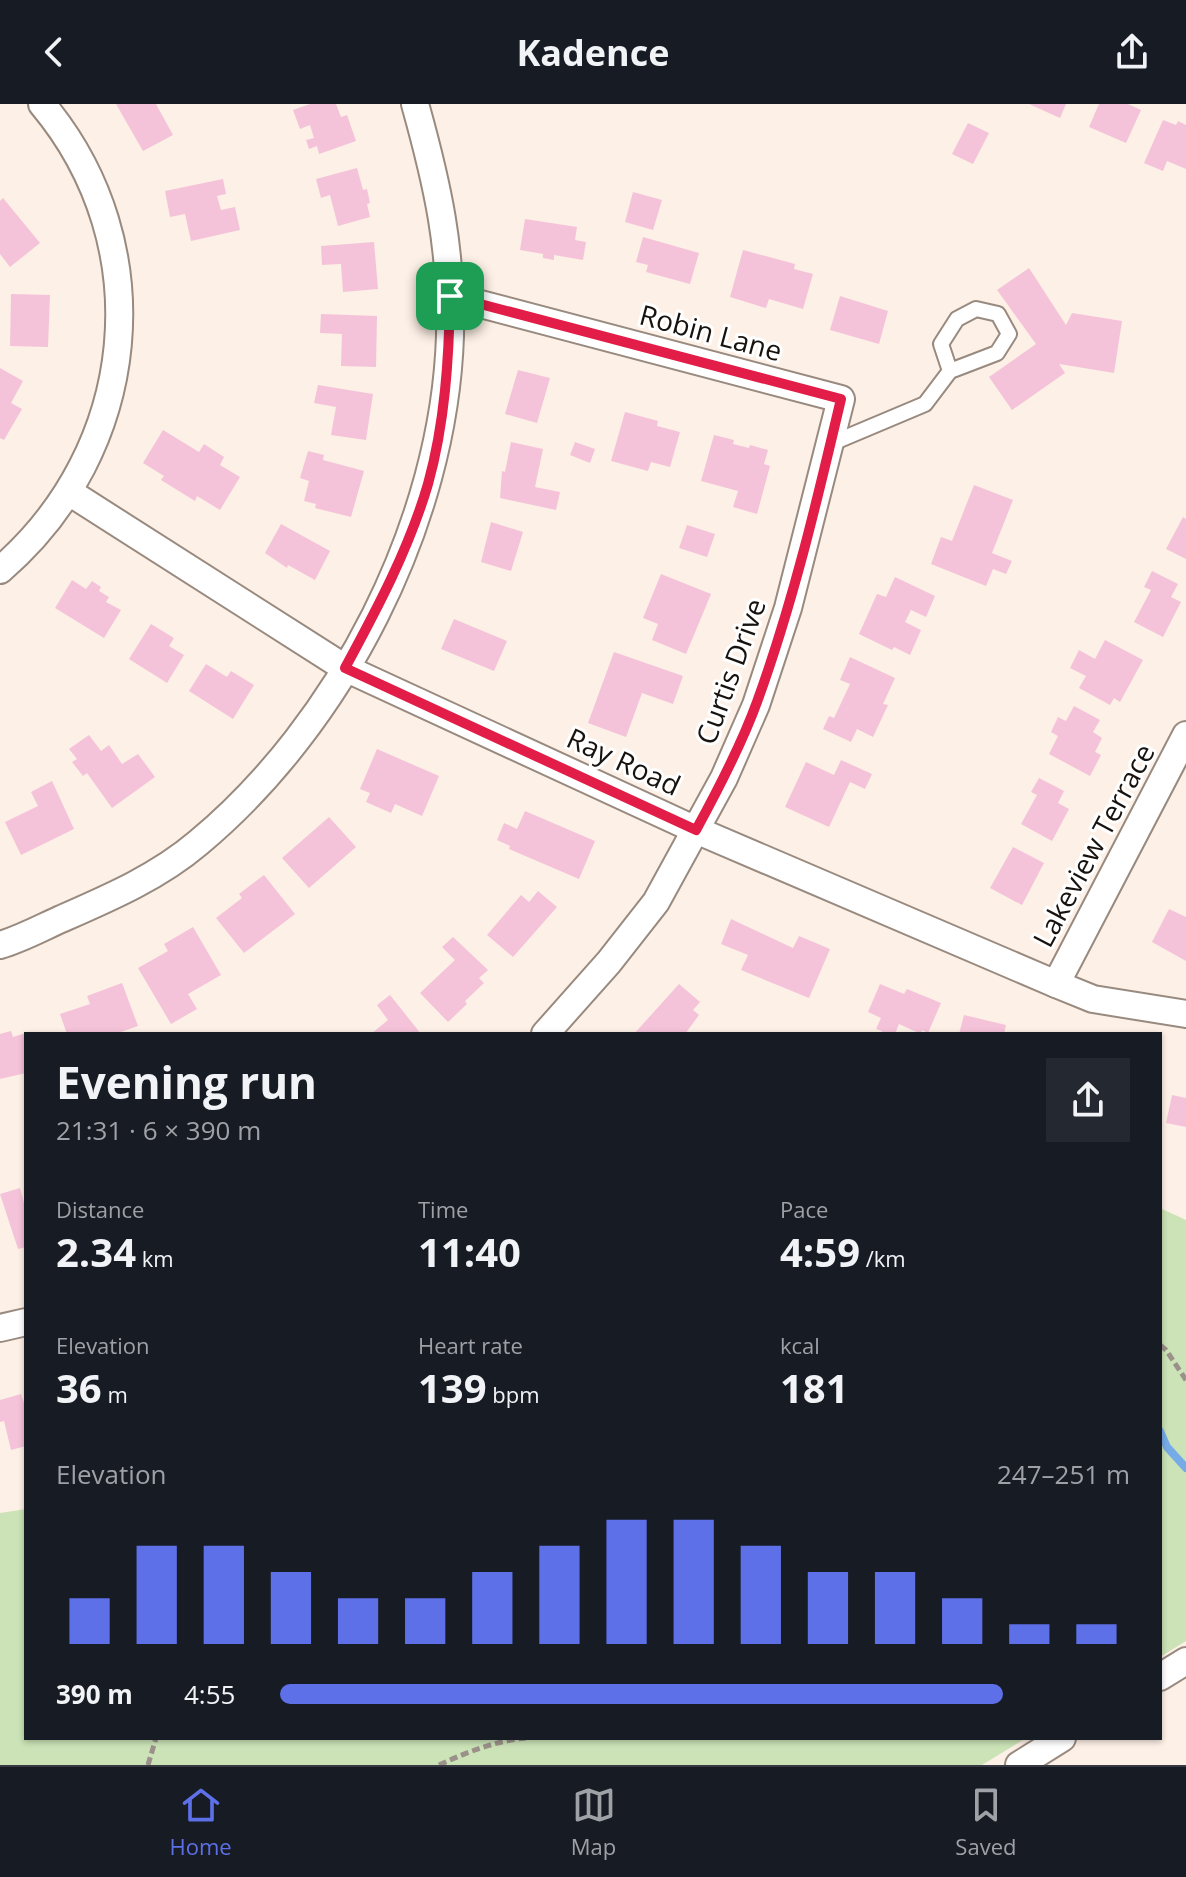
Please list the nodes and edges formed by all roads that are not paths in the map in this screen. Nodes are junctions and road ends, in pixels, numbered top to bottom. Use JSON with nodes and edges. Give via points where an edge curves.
{"nodes":[{"id":1,"x":42,"y":104,"type":"edge"},
{"id":2,"x":415,"y":104,"type":"edge"},
{"id":3,"x":450,"y":296,"type":"junction"},
{"id":4,"x":950,"y":371,"type":"junction"},
{"id":5,"x":830,"y":444,"type":"junction"},
{"id":6,"x":69,"y":492,"type":"junction"},
{"id":7,"x":814,"y":514,"type":"joint"},
{"id":8,"x":0,"y":570,"type":"edge"},
{"id":9,"x":345,"y":668,"type":"junction"},
{"id":10,"x":1186,"y":735,"type":"edge"},
{"id":11,"x":696,"y":830,"type":"junction"},
{"id":12,"x":0,"y":945,"type":"edge"},
{"id":13,"x":1056,"y":984,"type":"junction"},
{"id":14,"x":1186,"y":1014,"type":"edge"},
{"id":15,"x":547,"y":1032,"type":"edge"},
{"id":16,"x":24,"y":1322,"type":"edge"},
{"id":17,"x":0,"y":1328,"type":"edge"},
{"id":18,"x":1186,"y":1661,"type":"edge"},
{"id":19,"x":1162,"y":1676,"type":"edge"},
{"id":20,"x":1059,"y":1740,"type":"edge"},
{"id":21,"x":1019,"y":1765,"type":"edge"}],
"edges":[{"from":1,"to":6,"type":"street","via":[[85,170],[107,228],[117,277],[118,352],[112,389],[92,448]]},
{"from":2,"to":3,"type":"street","via":[[442,209]]},
{"from":3,"to":5,"type":"street","name":"Robin Lane","via":[[841,399]]},
{"from":3,"to":9,"type":"street","via":[[444,398],[428,483],[389,587]]},
{"from":4,"to":4,"type":"lane","via":[[997,353],[1009,334],[998,314],[976,309],[957,319],[941,344]]},
{"from":4,"to":5,"type":"lane","via":[[925,404]]},
{"from":5,"to":7,"type":"street","name":"Robin Lane"},
{"from":6,"to":8,"type":"street","via":[[46,525]]},
{"from":6,"to":9,"type":"street","name":"Ray Road"},
{"from":7,"to":11,"type":"street","name":"Curtis Drive","via":[[756,705]]},
{"from":9,"to":11,"type":"street","name":"Ray Road"},
{"from":9,"to":12,"type":"street","via":[[300,736],[246,799],[196,845],[143,881]]},
{"from":10,"to":13,"type":"street","name":"Lakeview Terrace"},
{"from":11,"to":13,"type":"street","name":"Ray Road"},
{"from":11,"to":15,"type":"street","name":"Curtis Drive","via":[[656,902]]},
{"from":13,"to":14,"type":"street","name":"Ray Road","via":[[1093,999]]},
{"from":16,"to":17,"type":"street"},
{"from":18,"to":19,"type":"street"},
{"from":20,"to":21,"type":"street"}]}
